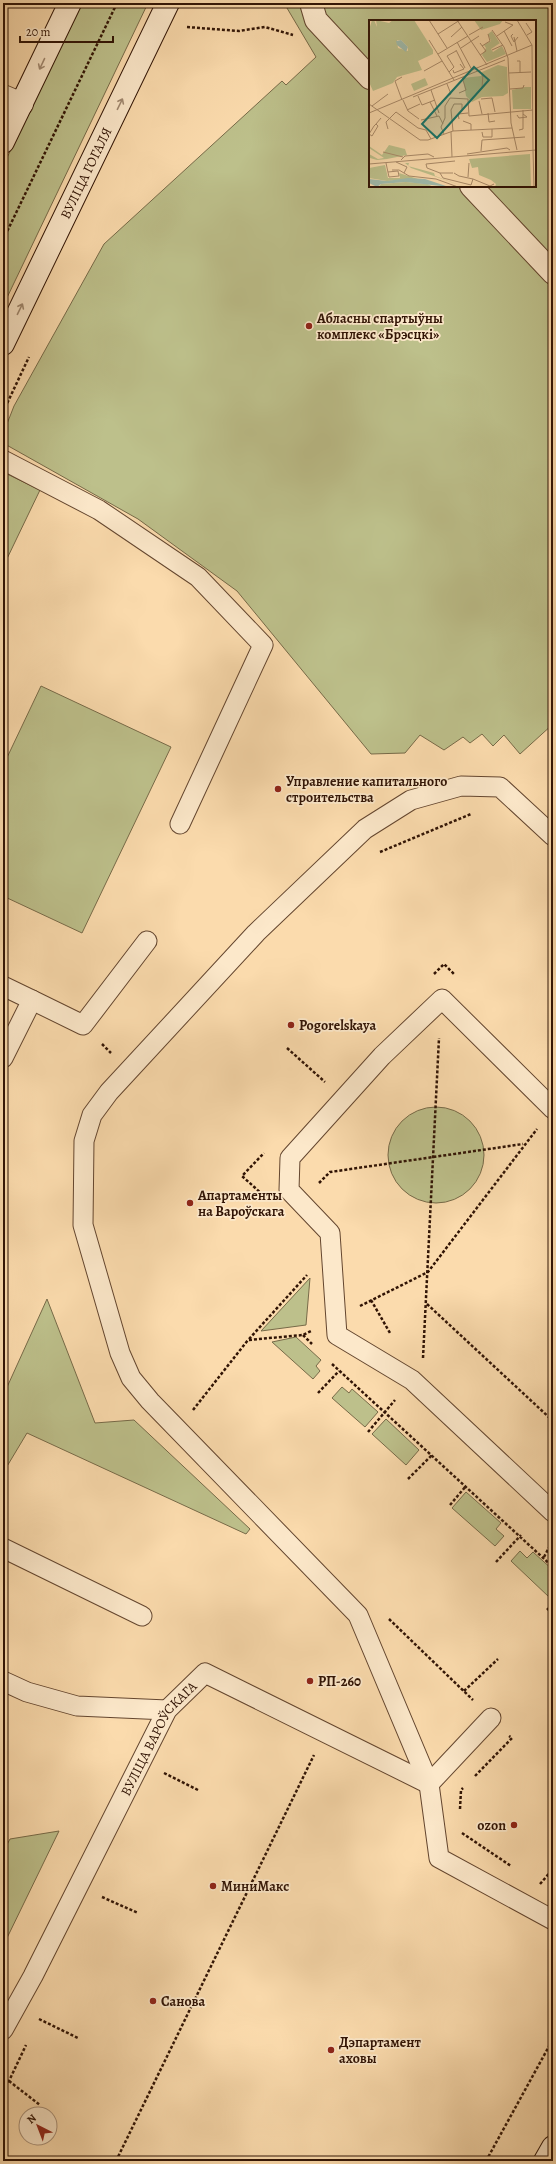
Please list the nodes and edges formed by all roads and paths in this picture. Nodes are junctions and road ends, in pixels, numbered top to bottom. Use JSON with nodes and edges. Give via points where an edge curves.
{"nodes":[{"id":1,"x":70,"y":3,"type":"edge"},
{"id":2,"x":117,"y":3,"type":"edge"},
{"id":3,"x":168,"y":3,"type":"edge"},
{"id":4,"x":313,"y":12,"type":"edge"},
{"id":5,"x":187,"y":27,"type":"dead end"},
{"id":6,"x":369,"y":77,"type":"edge"},
{"id":7,"x":13,"y":100,"type":"edge"},
{"id":8,"x":3,"y":142,"type":"edge"},
{"id":9,"x":472,"y":187,"type":"edge"},
{"id":10,"x":3,"y":240,"type":"edge"},
{"id":11,"x":553,"y":273,"type":"edge"},
{"id":12,"x":3,"y":344,"type":"edge"},
{"id":13,"x":3,"y":460,"type":"edge"},
{"id":14,"x":180,"y":824,"type":"dead end"},
{"id":15,"x":553,"y":836,"type":"edge"},
{"id":16,"x":147,"y":941,"type":"dead end"},
{"id":17,"x":3,"y":986,"type":"edge"},
{"id":18,"x":32,"y":1000,"type":"junction"},
{"id":19,"x":424,"y":1016,"type":"junction"},
{"id":20,"x":82,"y":1025,"type":"junction"},
{"id":21,"x":287,"y":1048,"type":"dead end"},
{"id":22,"x":3,"y":1058,"type":"edge"},
{"id":23,"x":553,"y":1063,"type":"edge"},
{"id":24,"x":549,"y":1068,"type":"dead end"},
{"id":25,"x":129,"y":1070,"type":"junction"},
{"id":26,"x":328,"y":1086,"type":"dead end"},
{"id":27,"x":553,"y":1109,"type":"edge"},
{"id":28,"x":538,"y":1128,"type":"dead end"},
{"id":29,"x":524,"y":1144,"type":"junction"},
{"id":30,"x":435,"y":1155,"type":"junction"},
{"id":31,"x":242,"y":1176,"type":"dead end"},
{"id":32,"x":269,"y":1200,"type":"dead end"},
{"id":33,"x":299,"y":1201,"type":"junction"},
{"id":34,"x":310,"y":1271,"type":"dead end"},
{"id":35,"x":428,"y":1272,"type":"junction"},
{"id":36,"x":371,"y":1300,"type":"junction"},
{"id":37,"x":426,"y":1303,"type":"junction"},
{"id":38,"x":335,"y":1318,"type":"junction"},
{"id":39,"x":390,"y":1333,"type":"dead end"},
{"id":40,"x":303,"y":1335,"type":"junction"},
{"id":41,"x":248,"y":1340,"type":"junction"},
{"id":42,"x":313,"y":1345,"type":"dead end"},
{"id":43,"x":328,"y":1360,"type":"dead end"},
{"id":44,"x":339,"y":1371,"type":"junction"},
{"id":45,"x":412,"y":1380,"type":"junction"},
{"id":46,"x":318,"y":1393,"type":"dead end"},
{"id":47,"x":384,"y":1412,"type":"junction"},
{"id":48,"x":189,"y":1415,"type":"dead end"},
{"id":49,"x":553,"y":1421,"type":"edge"},
{"id":50,"x":368,"y":1432,"type":"dead end"},
{"id":51,"x":432,"y":1455,"type":"junction"},
{"id":52,"x":408,"y":1479,"type":"dead end"},
{"id":53,"x":466,"y":1486,"type":"junction"},
{"id":54,"x":450,"y":1505,"type":"dead end"},
{"id":55,"x":553,"y":1512,"type":"edge"},
{"id":56,"x":521,"y":1535,"type":"junction"},
{"id":57,"x":553,"y":1540,"type":"edge"},
{"id":58,"x":3,"y":1548,"type":"edge"},
{"id":59,"x":544,"y":1557,"type":"junction"},
{"id":60,"x":496,"y":1562,"type":"dead end"},
{"id":61,"x":553,"y":1567,"type":"edge"},
{"id":62,"x":553,"y":1604,"type":"edge"},
{"id":63,"x":547,"y":1610,"type":"dead end"},
{"id":64,"x":142,"y":1616,"type":"dead end"},
{"id":65,"x":498,"y":1659,"type":"dead end"},
{"id":66,"x":3,"y":1681,"type":"edge"},
{"id":67,"x":464,"y":1691,"type":"dead end"},
{"id":68,"x":167,"y":1710,"type":"junction"},
{"id":69,"x":491,"y":1718,"type":"dead end"},
{"id":70,"x":316,"y":1752,"type":"dead end"},
{"id":71,"x":159,"y":1771,"type":"dead end"},
{"id":72,"x":429,"y":1784,"type":"junction"},
{"id":73,"x":198,"y":1790,"type":"dead end"},
{"id":74,"x":553,"y":1869,"type":"edge"},
{"id":75,"x":540,"y":1884,"type":"dead end"},
{"id":76,"x":99,"y":1895,"type":"dead end"},
{"id":77,"x":138,"y":1913,"type":"dead end"},
{"id":78,"x":553,"y":1920,"type":"edge"},
{"id":79,"x":42,"y":2012,"type":"dead end"},
{"id":80,"x":39,"y":2019,"type":"junction"},
{"id":81,"x":36,"y":2026,"type":"dead end"},
{"id":82,"x":3,"y":2030,"type":"edge"},
{"id":83,"x":78,"y":2038,"type":"dead end"},
{"id":84,"x":29,"y":2039,"type":"dead end"},
{"id":85,"x":553,"y":2039,"type":"edge"},
{"id":86,"x":9,"y":2081,"type":"junction"},
{"id":87,"x":3,"y":2084,"type":"edge"},
{"id":88,"x":40,"y":2105,"type":"dead end"},
{"id":89,"x":553,"y":2147,"type":"edge"},
{"id":90,"x":116,"y":2161,"type":"edge"},
{"id":91,"x":486,"y":2161,"type":"edge"},
{"id":92,"x":545,"y":2161,"type":"edge"}],
"edges":[{"from":1,"to":7,"type":"main road","one_way":true},
{"from":2,"to":10,"type":"path"},
{"from":12,"to":3,"type":"main road","name":"ВУЛІЦА ГОГАЛЯ","one_way":true},
{"from":4,"to":5,"type":"path","via":[[298,36],[265,27],[239,31]]},
{"from":4,"to":6,"type":"main road"},
{"from":7,"to":8,"type":"main road"},
{"from":9,"to":11,"type":"main road"},
{"from":13,"to":14,"type":"lane","via":[[99,510],[198,577],[263,645]]},
{"from":15,"to":25,"type":"lane","via":[[500,787],[461,786],[411,800],[365,829],[256,933]]},
{"from":16,"to":20,"type":"lane"},
{"from":17,"to":18,"type":"lane"},
{"from":18,"to":20,"type":"lane"},
{"from":18,"to":22,"type":"lane"},
{"from":19,"to":27,"type":"lane","via":[[442,999]]},
{"from":19,"to":30,"type":"path","via":[[440,1030]]},
{"from":19,"to":33,"type":"lane","via":[[382,1056],[290,1158],[289,1190]]},
{"from":20,"to":25,"type":"path"},
{"from":21,"to":26,"type":"path"},
{"from":23,"to":24,"type":"path"},
{"from":25,"to":72,"type":"lane","via":[[92,1115],[84,1141],[83,1225],[120,1353],[131,1378],[150,1401],[358,1615]]},
{"from":28,"to":29,"type":"path"},
{"from":29,"to":30,"type":"path"},
{"from":29,"to":35,"type":"path"},
{"from":30,"to":33,"type":"path","via":[[330,1172]]},
{"from":30,"to":35,"type":"path"},
{"from":31,"to":32,"type":"path"},
{"from":33,"to":38,"type":"lane","via":[[330,1233]]},
{"from":34,"to":41,"type":"path"},
{"from":35,"to":36,"type":"path"},
{"from":35,"to":37,"type":"path"},
{"from":36,"to":38,"type":"path"},
{"from":36,"to":39,"type":"path"},
{"from":37,"to":45,"type":"path","via":[[425,1355]]},
{"from":37,"to":49,"type":"path"},
{"from":38,"to":40,"type":"path"},
{"from":38,"to":45,"type":"lane","via":[[337,1335]]},
{"from":40,"to":41,"type":"path"},
{"from":40,"to":42,"type":"path"},
{"from":41,"to":48,"type":"path"},
{"from":43,"to":44,"type":"path"},
{"from":44,"to":46,"type":"path"},
{"from":44,"to":47,"type":"path"},
{"from":45,"to":47,"type":"path"},
{"from":45,"to":55,"type":"lane"},
{"from":47,"to":50,"type":"path"},
{"from":47,"to":51,"type":"path"},
{"from":51,"to":52,"type":"path"},
{"from":51,"to":53,"type":"path"},
{"from":53,"to":54,"type":"path"},
{"from":53,"to":56,"type":"path"},
{"from":56,"to":59,"type":"path"},
{"from":56,"to":60,"type":"path"},
{"from":57,"to":59,"type":"path"},
{"from":58,"to":64,"type":"lane"},
{"from":59,"to":61,"type":"path"},
{"from":62,"to":63,"type":"path"},
{"from":65,"to":67,"type":"path"},
{"from":66,"to":68,"type":"lane","via":[[26,1692],[77,1706]]},
{"from":68,"to":72,"type":"lane","name":"ВУЛІЦА ВАРОЎСКАГА","via":[[205,1673]]},
{"from":68,"to":82,"type":"lane","name":"ВУЛІЦА ВАРОЎСКАГА"},
{"from":69,"to":72,"type":"lane"},
{"from":70,"to":90,"type":"path"},
{"from":71,"to":73,"type":"path"},
{"from":72,"to":78,"type":"lane","via":[[439,1858]]},
{"from":74,"to":75,"type":"path"},
{"from":76,"to":77,"type":"path"},
{"from":79,"to":80,"type":"path"},
{"from":80,"to":81,"type":"path"},
{"from":80,"to":83,"type":"path"},
{"from":84,"to":86,"type":"path"},
{"from":85,"to":91,"type":"path"},
{"from":86,"to":87,"type":"path"},
{"from":86,"to":88,"type":"path"},
{"from":89,"to":92,"type":"main road"}]}
